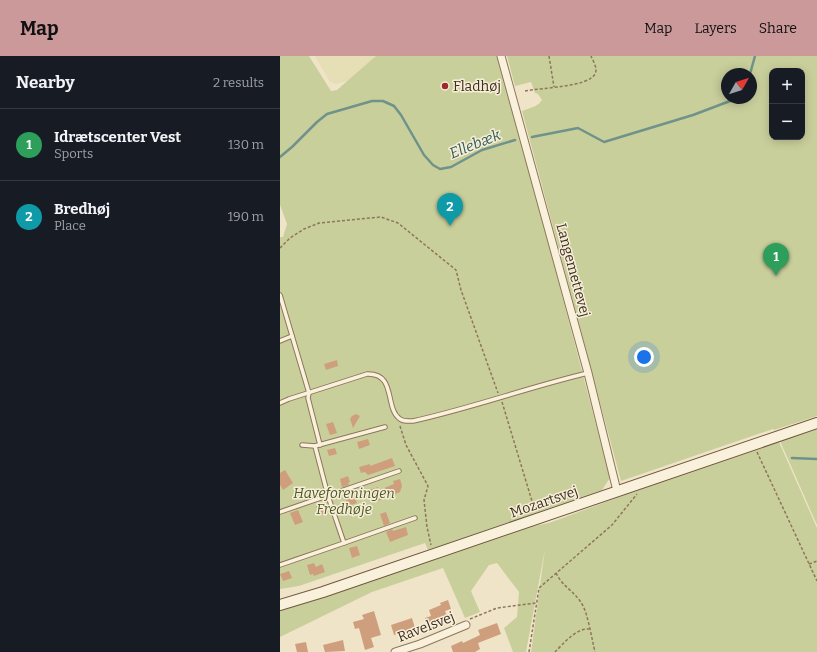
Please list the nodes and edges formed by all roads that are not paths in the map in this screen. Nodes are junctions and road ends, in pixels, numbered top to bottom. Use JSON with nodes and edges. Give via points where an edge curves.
{"nodes":[{"id":1,"x":501,"y":56,"type":"edge"},
{"id":2,"x":280,"y":295,"type":"edge"},
{"id":3,"x":292,"y":336,"type":"junction"},
{"id":4,"x":280,"y":341,"type":"edge"},
{"id":5,"x":588,"y":373,"type":"junction"},
{"id":6,"x":309,"y":393,"type":"junction"},
{"id":7,"x":280,"y":403,"type":"edge"},
{"id":8,"x":817,"y":423,"type":"edge"},
{"id":9,"x":385,"y":427,"type":"dead end"},
{"id":10,"x":302,"y":445,"type":"dead end"},
{"id":11,"x":320,"y":445,"type":"junction"},
{"id":12,"x":315,"y":446,"type":"junction"},
{"id":13,"x":399,"y":471,"type":"dead end"},
{"id":14,"x":617,"y":491,"type":"junction"},
{"id":15,"x":328,"y":496,"type":"junction"},
{"id":16,"x":280,"y":512,"type":"edge"},
{"id":17,"x":415,"y":518,"type":"dead end"},
{"id":18,"x":344,"y":543,"type":"junction"},
{"id":19,"x":280,"y":564,"type":"edge"},
{"id":20,"x":280,"y":605,"type":"edge"},
{"id":21,"x":466,"y":625,"type":"road end"},
{"id":22,"x":395,"y":652,"type":"edge"}],
"edges":[{"from":1,"to":5,"type":"street","name":"Langemettevej"},
{"from":2,"to":3,"type":"lane"},
{"from":3,"to":4,"type":"lane"},
{"from":3,"to":6,"type":"lane"},
{"from":5,"to":6,"type":"lane","via":[[413,421],[405,421],[395,414],[385,382],[373,374]]},
{"from":5,"to":14,"type":"street","name":"Langemettevej"},
{"from":6,"to":7,"type":"lane"},
{"from":6,"to":11,"type":"lane","via":[[308,398]]},
{"from":8,"to":14,"type":"street","name":"Mozartsvej"},
{"from":9,"to":11,"type":"lane"},
{"from":10,"to":12,"type":"lane"},
{"from":11,"to":12,"type":"lane"},
{"from":12,"to":15,"type":"lane"},
{"from":13,"to":15,"type":"lane"},
{"from":14,"to":20,"type":"street","name":"Mozartsvej"},
{"from":15,"to":16,"type":"lane"},
{"from":15,"to":18,"type":"lane"},
{"from":17,"to":18,"type":"lane"},
{"from":18,"to":19,"type":"lane"},
{"from":21,"to":22,"type":"street","name":"Ravelsvej"}]}
